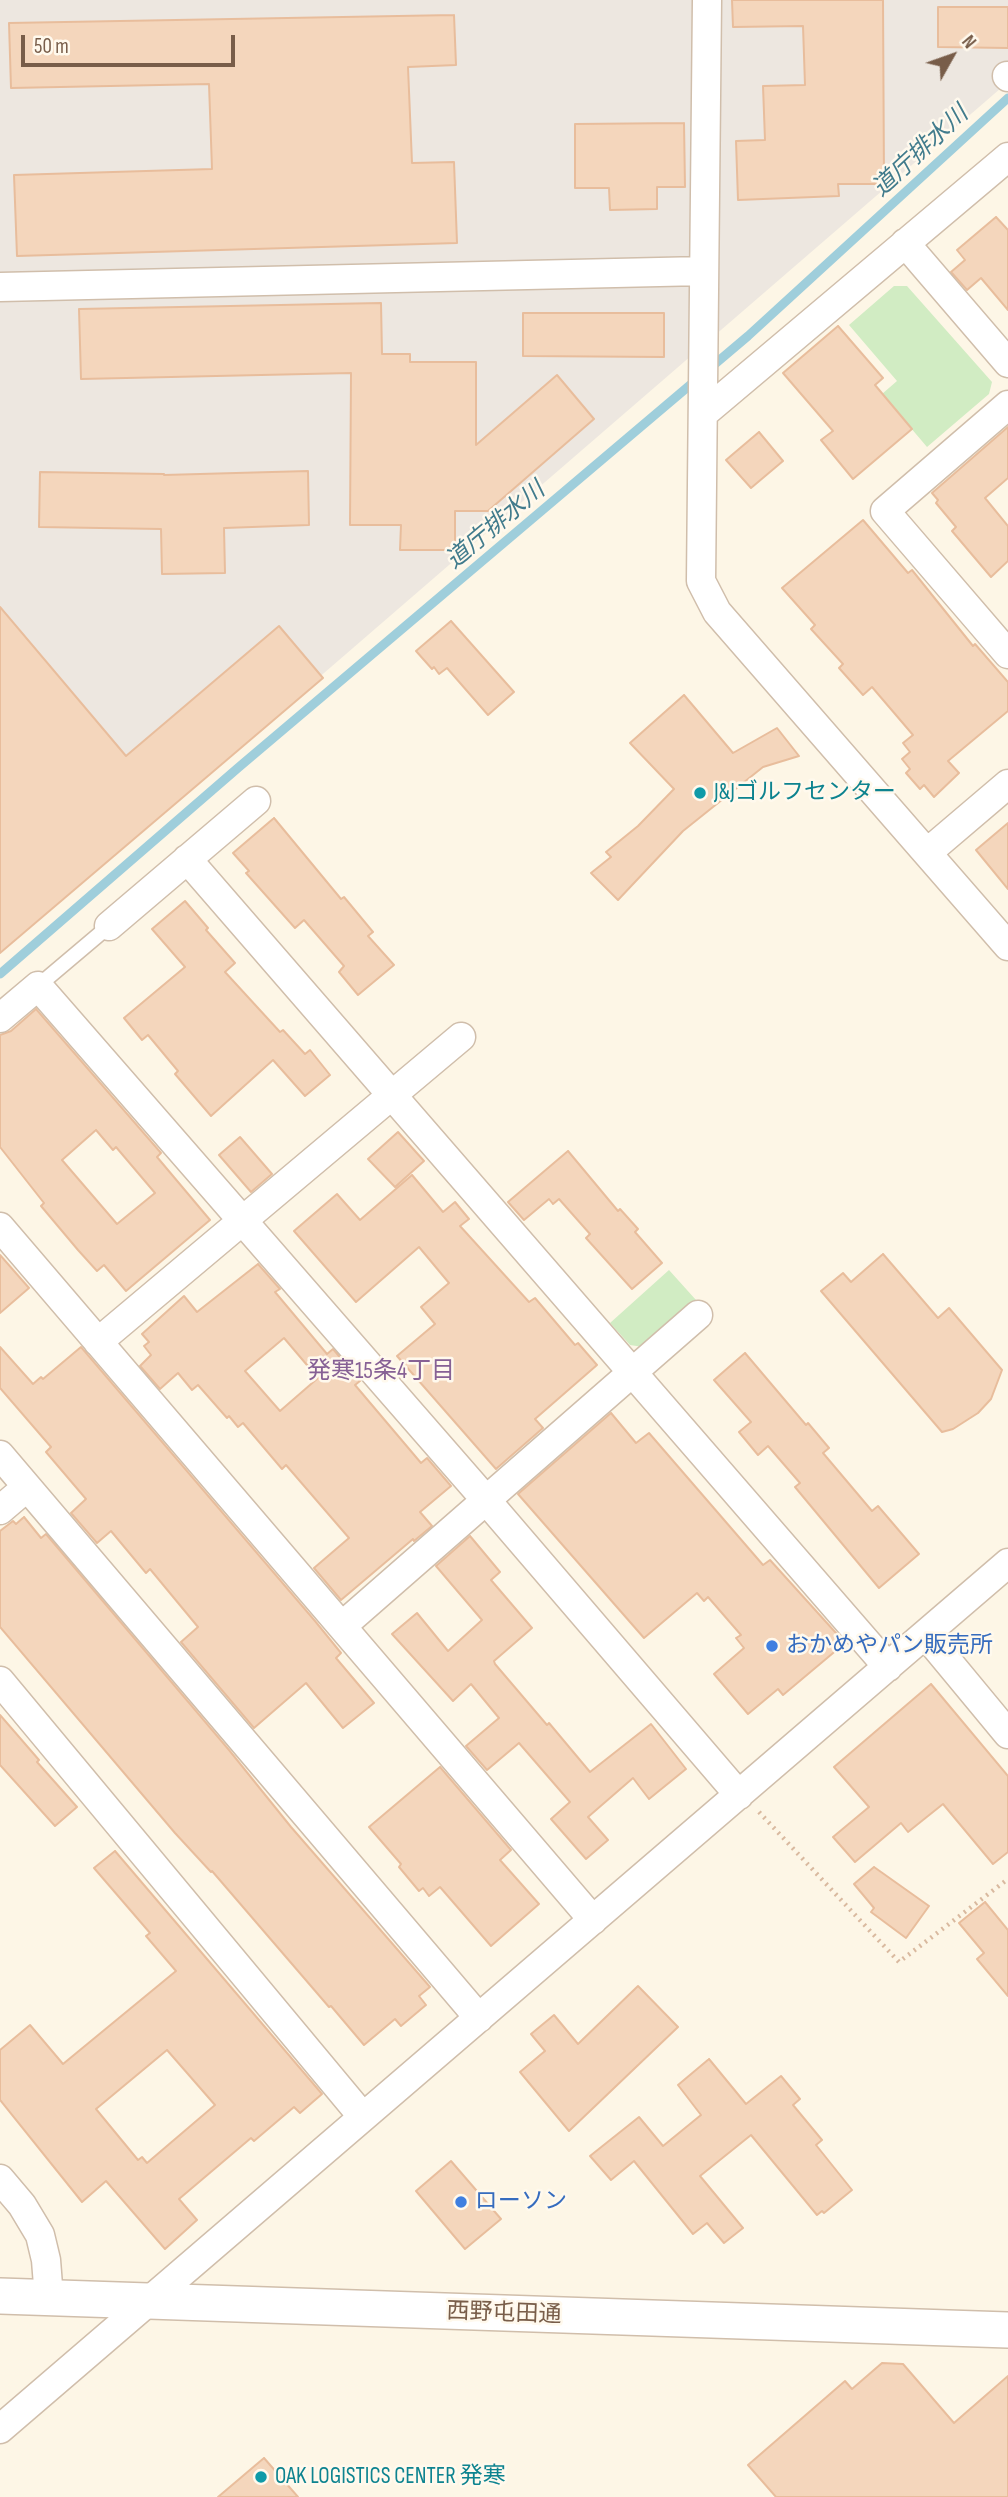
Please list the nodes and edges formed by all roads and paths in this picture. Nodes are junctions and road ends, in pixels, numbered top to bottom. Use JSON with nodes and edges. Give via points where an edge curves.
{"nodes":[{"id":1,"x":707,"y":0,"type":"edge"},
{"id":2,"x":1008,"y":157,"type":"edge"},
{"id":3,"x":905,"y":243,"type":"junction"},
{"id":4,"x":703,"y":271,"type":"junction"},
{"id":5,"x":0,"y":287,"type":"edge"},
{"id":6,"x":1008,"y":363,"type":"edge"},
{"id":7,"x":704,"y":405,"type":"junction"},
{"id":8,"x":1008,"y":405,"type":"edge"},
{"id":9,"x":1008,"y":654,"type":"edge"},
{"id":10,"x":1008,"y":784,"type":"edge"},
{"id":11,"x":256,"y":801,"type":"dead end"},
{"id":12,"x":928,"y":852,"type":"junction"},
{"id":13,"x":187,"y":859,"type":"junction"},
{"id":14,"x":108,"y":926,"type":"joint"},
{"id":15,"x":1008,"y":946,"type":"edge"},
{"id":16,"x":38,"y":986,"type":"junction"},
{"id":17,"x":0,"y":1018,"type":"edge"},
{"id":18,"x":461,"y":1037,"type":"dead end"},
{"id":19,"x":392,"y":1095,"type":"junction"},
{"id":20,"x":243,"y":1220,"type":"junction"},
{"id":21,"x":0,"y":1227,"type":"edge"},
{"id":22,"x":698,"y":1315,"type":"dead end"},
{"id":23,"x":98,"y":1342,"type":"junction"},
{"id":24,"x":633,"y":1371,"type":"junction"},
{"id":25,"x":0,"y":1455,"type":"edge"},
{"id":26,"x":27,"y":1487,"type":"junction"},
{"id":27,"x":486,"y":1500,"type":"junction"},
{"id":28,"x":0,"y":1510,"type":"edge"},
{"id":29,"x":1008,"y":1563,"type":"edge"},
{"id":30,"x":342,"y":1626,"type":"junction"},
{"id":31,"x":926,"y":1634,"type":"junction"},
{"id":32,"x":888,"y":1667,"type":"junction"},
{"id":33,"x":0,"y":1681,"type":"edge"},
{"id":34,"x":1008,"y":1734,"type":"edge"},
{"id":35,"x":739,"y":1796,"type":"junction"},
{"id":36,"x":1008,"y":1879,"type":"edge"},
{"id":37,"x":593,"y":1920,"type":"junction"},
{"id":38,"x":479,"y":2018,"type":"junction"},
{"id":39,"x":363,"y":2118,"type":"junction"},
{"id":40,"x":0,"y":2179,"type":"edge"},
{"id":41,"x":0,"y":2296,"type":"edge"},
{"id":42,"x":49,"y":2298,"type":"junction"},
{"id":43,"x":149,"y":2301,"type":"junction"},
{"id":44,"x":1008,"y":2330,"type":"edge"},
{"id":45,"x":0,"y":2429,"type":"edge"}],
"edges":[{"from":1,"to":4,"type":"street"},
{"from":2,"to":3,"type":"street"},
{"from":3,"to":6,"type":"street"},
{"from":3,"to":7,"type":"street"},
{"from":4,"to":5,"type":"street"},
{"from":4,"to":7,"type":"street"},
{"from":7,"to":12,"type":"street","via":[[701,582],[717,612]]},
{"from":8,"to":9,"type":"street","via":[[885,511]]},
{"from":10,"to":12,"type":"street"},
{"from":11,"to":13,"type":"street"},
{"from":12,"to":15,"type":"street"},
{"from":13,"to":14,"type":"street"},
{"from":13,"to":19,"type":"street"},
{"from":14,"to":16,"type":"lane"},
{"from":16,"to":17,"type":"street"},
{"from":16,"to":20,"type":"street"},
{"from":18,"to":19,"type":"street"},
{"from":19,"to":20,"type":"street"},
{"from":19,"to":24,"type":"street"},
{"from":20,"to":23,"type":"street"},
{"from":20,"to":27,"type":"street"},
{"from":21,"to":23,"type":"street"},
{"from":22,"to":24,"type":"street"},
{"from":23,"to":30,"type":"street"},
{"from":24,"to":27,"type":"street"},
{"from":24,"to":32,"type":"street"},
{"from":25,"to":26,"type":"street"},
{"from":26,"to":28,"type":"street"},
{"from":26,"to":38,"type":"street"},
{"from":27,"to":30,"type":"street"},
{"from":27,"to":35,"type":"street"},
{"from":29,"to":31,"type":"street"},
{"from":30,"to":37,"type":"street"},
{"from":31,"to":32,"type":"street"},
{"from":31,"to":34,"type":"street"},
{"from":32,"to":35,"type":"street"},
{"from":33,"to":39,"type":"street"},
{"from":35,"to":36,"type":"path","via":[[899,1962]]},
{"from":35,"to":37,"type":"street"},
{"from":37,"to":38,"type":"street"},
{"from":38,"to":39,"type":"street"},
{"from":39,"to":43,"type":"street"},
{"from":40,"to":42,"type":"street","via":[[40,2235]]},
{"from":41,"to":42,"type":"street","name":"西野屯田通"},
{"from":42,"to":43,"type":"street","name":"西野屯田通"},
{"from":43,"to":44,"type":"street","name":"西野屯田通"},
{"from":43,"to":45,"type":"street"}]}
